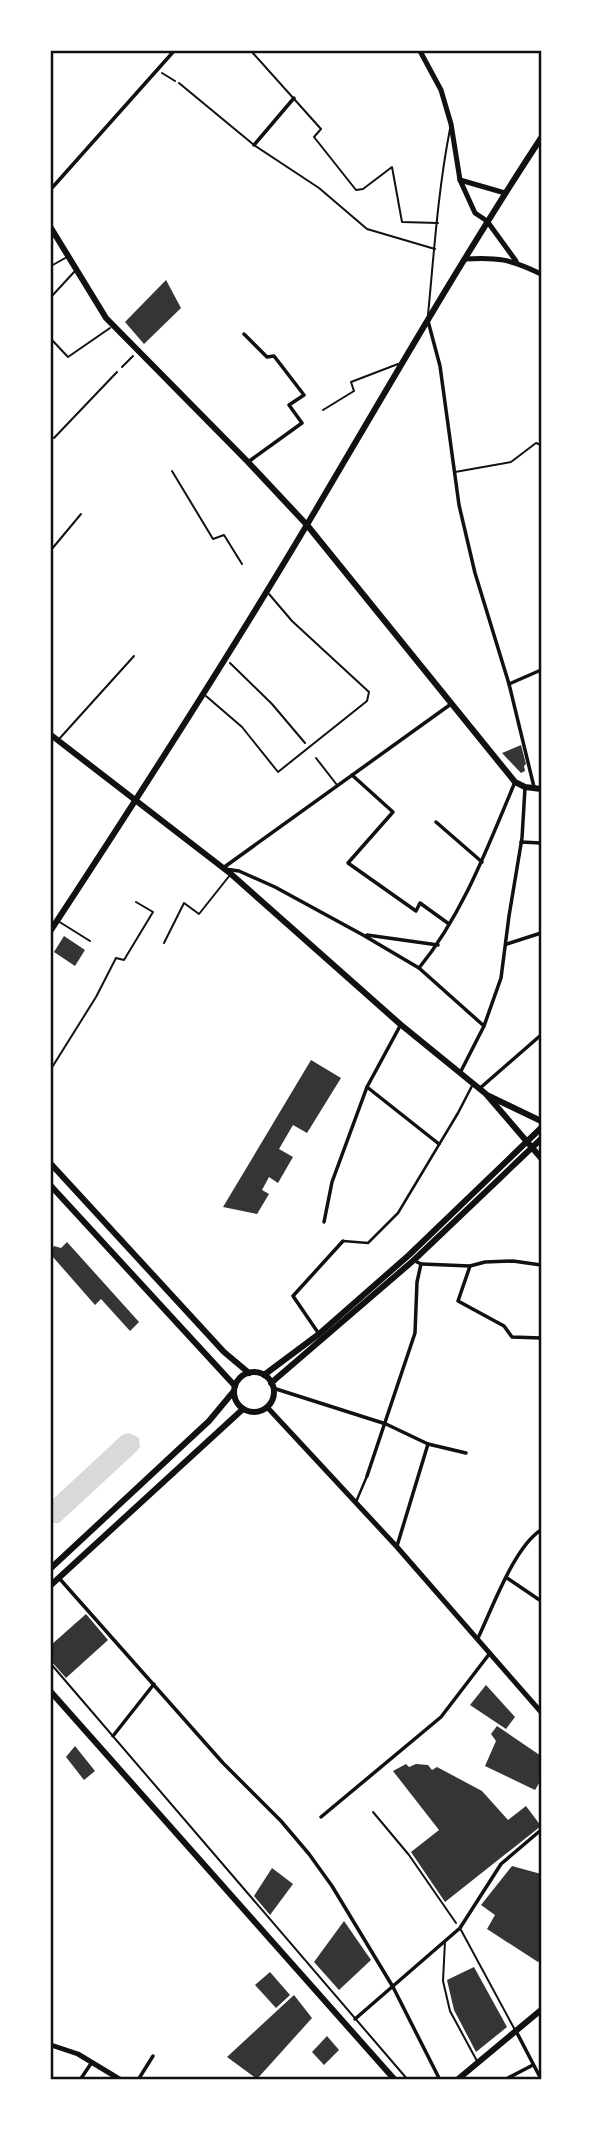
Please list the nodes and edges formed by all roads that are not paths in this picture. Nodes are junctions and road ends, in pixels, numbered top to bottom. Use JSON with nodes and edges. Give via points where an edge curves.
{"nodes":[{"id":1,"x":174,"y":51,"type":"edge"},
{"id":2,"x":251,"y":51,"type":"edge"},
{"id":3,"x":420,"y":51,"type":"edge"},
{"id":4,"x":179,"y":83,"type":"road end"},
{"id":5,"x":294,"y":98,"type":"junction"},
{"id":6,"x":451,"y":124,"type":"junction"},
{"id":7,"x":541,"y":138,"type":"edge"},
{"id":8,"x":254,"y":145,"type":"junction"},
{"id":9,"x":460,"y":180,"type":"junction"},
{"id":10,"x":51,"y":189,"type":"edge"},
{"id":11,"x":505,"y":193,"type":"junction"},
{"id":12,"x":487,"y":221,"type":"junction"},
{"id":13,"x":438,"y":223,"type":"junction"},
{"id":14,"x":51,"y":228,"type":"edge"},
{"id":15,"x":435,"y":249,"type":"junction"},
{"id":16,"x":68,"y":256,"type":"junction"},
{"id":17,"x":463,"y":259,"type":"junction"},
{"id":18,"x":516,"y":261,"type":"junction"},
{"id":19,"x":51,"y":265,"type":"edge"},
{"id":20,"x":76,"y":270,"type":"junction"},
{"id":21,"x":541,"y":274,"type":"edge"},
{"id":22,"x":51,"y":297,"type":"edge"},
{"id":23,"x":427,"y":319,"type":"junction"},
{"id":24,"x":113,"y":325,"type":"junction"},
{"id":25,"x":244,"y":334,"type":"dead end"},
{"id":26,"x":51,"y":340,"type":"edge"},
{"id":27,"x":402,"y":362,"type":"junction"},
{"id":28,"x":117,"y":372,"type":"road end"},
{"id":29,"x":323,"y":410,"type":"dead end"},
{"id":30,"x":54,"y":438,"type":"dead end"},
{"id":31,"x":541,"y":445,"type":"edge"},
{"id":32,"x":248,"y":462,"type":"junction"},
{"id":33,"x":172,"y":471,"type":"dead end"},
{"id":34,"x":454,"y":472,"type":"junction"},
{"id":35,"x":81,"y":514,"type":"dead end"},
{"id":36,"x":307,"y":525,"type":"junction"},
{"id":37,"x":51,"y":550,"type":"edge"},
{"id":38,"x":242,"y":564,"type":"dead end"},
{"id":39,"x":266,"y":590,"type":"junction"},
{"id":40,"x":134,"y":656,"type":"dead end"},
{"id":41,"x":541,"y":670,"type":"edge"},
{"id":42,"x":509,"y":684,"type":"junction"},
{"id":43,"x":202,"y":693,"type":"junction"},
{"id":44,"x":451,"y":704,"type":"junction"},
{"id":45,"x":51,"y":735,"type":"edge"},
{"id":46,"x":57,"y":740,"type":"junction"},
{"id":47,"x":316,"y":758,"type":"dead end"},
{"id":48,"x":352,"y":775,"type":"junction"},
{"id":49,"x":515,"y":782,"type":"junction"},
{"id":50,"x":337,"y":786,"type":"junction"},
{"id":51,"x":525,"y":787,"type":"junction"},
{"id":52,"x":538,"y":789,"type":"edge"},
{"id":53,"x":135,"y":802,"type":"junction"},
{"id":54,"x":436,"y":822,"type":"dead end"},
{"id":55,"x":521,"y":842,"type":"junction"},
{"id":56,"x":541,"y":843,"type":"edge"},
{"id":57,"x":482,"y":862,"type":"junction"},
{"id":58,"x":223,"y":868,"type":"junction"},
{"id":59,"x":231,"y":874,"type":"junction"},
{"id":60,"x":136,"y":902,"type":"dead end"},
{"id":61,"x":57,"y":920,"type":"junction"},
{"id":62,"x":449,"y":923,"type":"junction"},
{"id":63,"x":51,"y":930,"type":"edge"},
{"id":64,"x":541,"y":933,"type":"edge"},
{"id":65,"x":363,"y":935,"type":"junction"},
{"id":66,"x":90,"y":941,"type":"dead end"},
{"id":67,"x":164,"y":943,"type":"dead end"},
{"id":68,"x":506,"y":944,"type":"junction"},
{"id":69,"x":438,"y":945,"type":"junction"},
{"id":70,"x":419,"y":968,"type":"junction"},
{"id":71,"x":401,"y":1024,"type":"junction"},
{"id":72,"x":484,"y":1026,"type":"junction"},
{"id":73,"x":541,"y":1035,"type":"edge"},
{"id":74,"x":51,"y":1069,"type":"edge"},
{"id":75,"x":460,"y":1073,"type":"junction"},
{"id":76,"x":476,"y":1086,"type":"junction"},
{"id":77,"x":367,"y":1087,"type":"junction"},
{"id":78,"x":486,"y":1094,"type":"junction"},
{"id":79,"x":541,"y":1121,"type":"edge"},
{"id":80,"x":541,"y":1128,"type":"edge"},
{"id":81,"x":541,"y":1139,"type":"edge"},
{"id":82,"x":439,"y":1144,"type":"junction"},
{"id":83,"x":530,"y":1144,"type":"junction"},
{"id":84,"x":541,"y":1158,"type":"edge"},
{"id":85,"x":51,"y":1164,"type":"edge"},
{"id":86,"x":51,"y":1186,"type":"edge"},
{"id":87,"x":324,"y":1222,"type":"dead end"},
{"id":88,"x":343,"y":1241,"type":"joint"},
{"id":89,"x":411,"y":1258,"type":"junction"},
{"id":90,"x":142,"y":1264,"type":"junction"},
{"id":91,"x":421,"y":1265,"type":"junction"},
{"id":92,"x":541,"y":1265,"type":"edge"},
{"id":93,"x":470,"y":1266,"type":"junction"},
{"id":94,"x":132,"y":1273,"type":"junction"},
{"id":95,"x":319,"y":1334,"type":"junction"},
{"id":96,"x":541,"y":1338,"type":"edge"},
{"id":97,"x":249,"y":1373,"type":"junction"},
{"id":98,"x":264,"y":1375,"type":"junction"},
{"id":99,"x":272,"y":1385,"type":"junction"},
{"id":100,"x":234,"y":1389,"type":"junction"},
{"id":101,"x":267,"y":1407,"type":"junction"},
{"id":102,"x":243,"y":1409,"type":"junction"},
{"id":103,"x":386,"y":1424,"type":"junction"},
{"id":104,"x":428,"y":1444,"type":"junction"},
{"id":105,"x":466,"y":1453,"type":"dead end"},
{"id":106,"x":367,"y":1476,"type":"joint"},
{"id":107,"x":356,"y":1502,"type":"junction"},
{"id":108,"x":541,"y":1530,"type":"edge"},
{"id":109,"x":397,"y":1547,"type":"junction"},
{"id":110,"x":51,"y":1568,"type":"edge"},
{"id":111,"x":59,"y":1577,"type":"junction"},
{"id":112,"x":507,"y":1578,"type":"junction"},
{"id":113,"x":51,"y":1585,"type":"edge"},
{"id":114,"x":541,"y":1601,"type":"edge"},
{"id":115,"x":477,"y":1639,"type":"junction"},
{"id":116,"x":490,"y":1653,"type":"junction"},
{"id":117,"x":51,"y":1664,"type":"edge"},
{"id":118,"x":154,"y":1684,"type":"junction"},
{"id":119,"x":51,"y":1692,"type":"edge"},
{"id":120,"x":541,"y":1712,"type":"edge"},
{"id":121,"x":113,"y":1736,"type":"junction"},
{"id":122,"x":321,"y":1817,"type":"dead end"},
{"id":123,"x":541,"y":1830,"type":"edge"},
{"id":124,"x":460,"y":1928,"type":"junction"},
{"id":125,"x":445,"y":1941,"type":"junction"},
{"id":126,"x":393,"y":1987,"type":"junction"},
{"id":127,"x":541,"y":2010,"type":"edge"},
{"id":128,"x":355,"y":2019,"type":"junction"},
{"id":129,"x":516,"y":2031,"type":"junction"},
{"id":130,"x":51,"y":2045,"type":"edge"},
{"id":131,"x":153,"y":2056,"type":"dead end"},
{"id":132,"x":92,"y":2062,"type":"junction"},
{"id":133,"x":478,"y":2062,"type":"junction"},
{"id":134,"x":533,"y":2065,"type":"junction"},
{"id":135,"x":541,"y":2079,"type":"edge"},
{"id":136,"x":80,"y":2080,"type":"edge"},
{"id":137,"x":121,"y":2080,"type":"edge"},
{"id":138,"x":138,"y":2080,"type":"edge"},
{"id":139,"x":395,"y":2080,"type":"edge"},
{"id":140,"x":408,"y":2080,"type":"edge"},
{"id":141,"x":440,"y":2080,"type":"edge"},
{"id":142,"x":457,"y":2080,"type":"edge"},
{"id":143,"x":504,"y":2080,"type":"edge"}],
"edges":[{"from":1,"to":10,"type":"street"},
{"from":2,"to":5,"type":"lane"},
{"from":3,"to":6,"type":"street","via":[[441,90]]},
{"from":4,"to":8,"type":"lane"},
{"from":5,"to":8,"type":"street"},
{"from":5,"to":13,"type":"lane","via":[[321,129],[314,136],[356,190],[392,167],[402,222]]},
{"from":6,"to":9,"type":"street"},
{"from":6,"to":13,"type":"lane","via":[[440,178]]},
{"from":7,"to":11,"type":"main road"},
{"from":8,"to":15,"type":"lane","via":[[319,188],[367,229]]},
{"from":9,"to":11,"type":"street"},
{"from":9,"to":12,"type":"street","via":[[475,213]]},
{"from":11,"to":12,"type":"main road"},
{"from":12,"to":17,"type":"main road"},
{"from":12,"to":18,"type":"street"},
{"from":13,"to":15,"type":"lane"},
{"from":14,"to":16,"type":"main road"},
{"from":15,"to":23,"type":"lane"},
{"from":16,"to":19,"type":"lane"},
{"from":16,"to":20,"type":"main road"},
{"from":17,"to":18,"type":"street"},
{"from":17,"to":23,"type":"main road"},
{"from":18,"to":21,"type":"street"},
{"from":20,"to":22,"type":"lane"},
{"from":20,"to":24,"type":"main road"},
{"from":23,"to":27,"type":"main road"},
{"from":23,"to":34,"type":"street","via":[[440,366]]},
{"from":24,"to":26,"type":"lane","via":[[68,357]]},
{"from":24,"to":32,"type":"main road"},
{"from":25,"to":32,"type":"street","via":[[267,357],[274,356],[304,395],[289,405],[302,423]]},
{"from":27,"to":29,"type":"lane","via":[[351,382],[354,391]]},
{"from":27,"to":36,"type":"main road"},
{"from":28,"to":30,"type":"lane"},
{"from":31,"to":34,"type":"lane","via":[[536,443],[511,462]]},
{"from":32,"to":36,"type":"main road"},
{"from":33,"to":38,"type":"lane","via":[[213,539],[224,534]]},
{"from":34,"to":42,"type":"street","via":[[475,573]]},
{"from":35,"to":37,"type":"lane"},
{"from":36,"to":39,"type":"main road"},
{"from":36,"to":44,"type":"main road"},
{"from":39,"to":43,"type":"main road"},
{"from":39,"to":43,"type":"lane","via":[[292,621],[369,692],[366,701],[278,772],[242,727]]},
{"from":40,"to":46,"type":"lane"},
{"from":41,"to":42,"type":"street"},
{"from":42,"to":52,"type":"street"},
{"from":43,"to":53,"type":"main road"},
{"from":44,"to":48,"type":"street"},
{"from":44,"to":49,"type":"main road"},
{"from":45,"to":46,"type":"main road"},
{"from":46,"to":53,"type":"main road"},
{"from":47,"to":50,"type":"lane"},
{"from":48,"to":50,"type":"street"},
{"from":48,"to":62,"type":"street","via":[[393,812],[348,863],[416,911],[420,903]]},
{"from":49,"to":51,"type":"main road"},
{"from":49,"to":57,"type":"street"},
{"from":50,"to":58,"type":"street"},
{"from":51,"to":52,"type":"main road"},
{"from":51,"to":55,"type":"street"},
{"from":53,"to":58,"type":"main road"},
{"from":53,"to":61,"type":"main road"},
{"from":54,"to":57,"type":"street"},
{"from":55,"to":56,"type":"street"},
{"from":55,"to":68,"type":"street"},
{"from":57,"to":62,"type":"street"},
{"from":58,"to":59,"type":"main road"},
{"from":58,"to":65,"type":"street","via":[[275,887]]},
{"from":59,"to":67,"type":"lane","via":[[199,915],[184,903]]},
{"from":59,"to":71,"type":"main road"},
{"from":60,"to":74,"type":"lane","via":[[153,912],[124,960],[116,958]]},
{"from":61,"to":63,"type":"main road"},
{"from":61,"to":66,"type":"lane"},
{"from":62,"to":69,"type":"street"},
{"from":64,"to":68,"type":"street"},
{"from":65,"to":69,"type":"street"},
{"from":65,"to":70,"type":"street"},
{"from":68,"to":72,"type":"street","via":[[501,978]]},
{"from":69,"to":70,"type":"street"},
{"from":70,"to":72,"type":"street"},
{"from":71,"to":75,"type":"main road"},
{"from":71,"to":77,"type":"street"},
{"from":72,"to":75,"type":"street"},
{"from":73,"to":76,"type":"street"},
{"from":75,"to":76,"type":"main road"},
{"from":76,"to":78,"type":"main road"},
{"from":76,"to":82,"type":"street"},
{"from":77,"to":82,"type":"street"},
{"from":77,"to":87,"type":"street","via":[[332,1182]]},
{"from":78,"to":79,"type":"main road"},
{"from":78,"to":83,"type":"main road"},
{"from":80,"to":83,"type":"main road"},
{"from":81,"to":83,"type":"main road"},
{"from":82,"to":88,"type":"street","via":[[398,1213],[368,1243]]},
{"from":83,"to":84,"type":"main road"},
{"from":83,"to":89,"type":"main road"},
{"from":85,"to":90,"type":"main road"},
{"from":86,"to":94,"type":"main road"},
{"from":88,"to":95,"type":"street","via":[[293,1296]]},
{"from":89,"to":91,"type":"street"},
{"from":89,"to":95,"type":"main road"},
{"from":89,"to":99,"type":"main road"},
{"from":90,"to":94,"type":"main road"},
{"from":90,"to":97,"type":"main road","via":[[223,1352]]},
{"from":91,"to":93,"type":"street"},
{"from":91,"to":103,"type":"street","via":[[415,1333]]},
{"from":92,"to":93,"type":"street","via":[[513,1261]]},
{"from":93,"to":96,"type":"street","via":[[458,1301],[505,1326],[512,1337]]},
{"from":94,"to":100,"type":"main road"},
{"from":95,"to":98,"type":"main road"},
{"from":97,"to":98,"type":"main road"},
{"from":97,"to":100,"type":"main road","via":[[240,1377]]},
{"from":98,"to":99,"type":"main road"},
{"from":99,"to":101,"type":"main road","via":[[273,1398]]},
{"from":99,"to":103,"type":"street"},
{"from":100,"to":102,"type":"main road"},
{"from":100,"to":110,"type":"main road","via":[[209,1422]]},
{"from":101,"to":102,"type":"main road"},
{"from":101,"to":107,"type":"street"},
{"from":102,"to":111,"type":"main road"},
{"from":103,"to":104,"type":"street"},
{"from":103,"to":106,"type":"street"},
{"from":104,"to":105,"type":"street"},
{"from":104,"to":109,"type":"street"},
{"from":106,"to":107,"type":"street"},
{"from":107,"to":109,"type":"street"},
{"from":108,"to":112,"type":"street"},
{"from":109,"to":115,"type":"street"},
{"from":111,"to":113,"type":"main road"},
{"from":111,"to":118,"type":"street"},
{"from":112,"to":114,"type":"street"},
{"from":112,"to":115,"type":"street"},
{"from":115,"to":116,"type":"street"},
{"from":116,"to":120,"type":"street"},
{"from":116,"to":122,"type":"street","via":[[441,1717]]},
{"from":117,"to":121,"type":"lane"},
{"from":118,"to":121,"type":"street"},
{"from":118,"to":126,"type":"street","via":[[309,1854]]},
{"from":119,"to":139,"type":"main road"},
{"from":121,"to":128,"type":"lane"},
{"from":123,"to":124,"type":"street","via":[[501,1864]]},
{"from":124,"to":125,"type":"street"},
{"from":124,"to":129,"type":"lane"},
{"from":125,"to":126,"type":"street"},
{"from":125,"to":133,"type":"lane","via":[[443,1981],[450,2011]]},
{"from":126,"to":128,"type":"street"},
{"from":126,"to":141,"type":"street"},
{"from":127,"to":129,"type":"main road"},
{"from":128,"to":140,"type":"lane"},
{"from":129,"to":133,"type":"main road"},
{"from":129,"to":134,"type":"street"},
{"from":130,"to":132,"type":"street"},
{"from":131,"to":138,"type":"street"},
{"from":132,"to":136,"type":"street"},
{"from":132,"to":137,"type":"street"},
{"from":133,"to":142,"type":"main road"},
{"from":134,"to":135,"type":"street"},
{"from":134,"to":143,"type":"street"}]}
